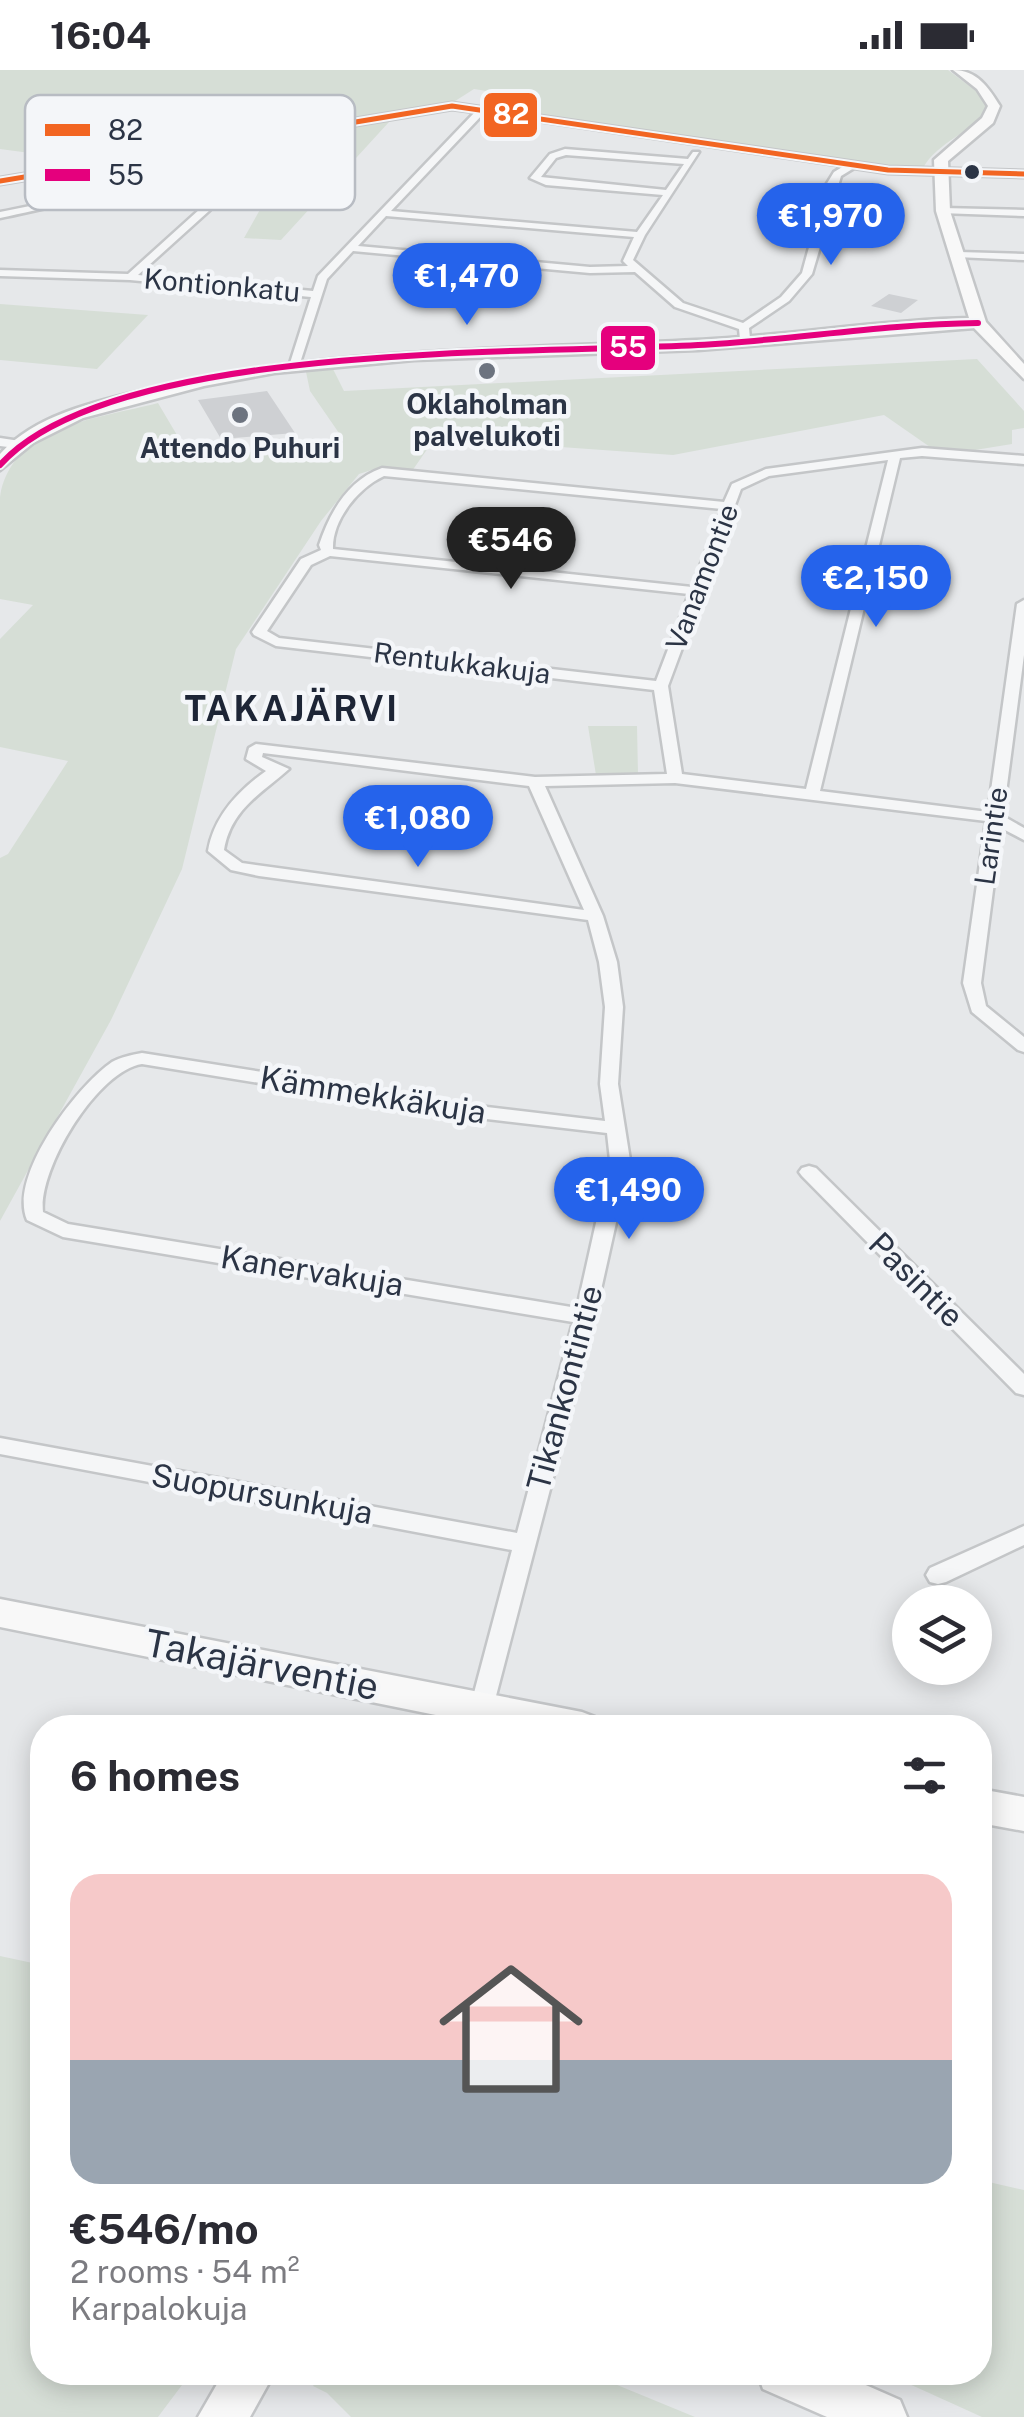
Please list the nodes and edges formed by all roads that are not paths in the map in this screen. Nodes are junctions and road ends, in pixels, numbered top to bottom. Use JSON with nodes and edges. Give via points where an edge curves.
{"nodes":[{"id":1,"x":959,"y":70,"type":"edge"},
{"id":2,"x":482,"y":110,"type":"junction"},
{"id":3,"x":355,"y":121,"type":"edge"},
{"id":4,"x":707,"y":140,"type":"junction"},
{"id":5,"x":691,"y":162,"type":"junction"},
{"id":6,"x":854,"y":164,"type":"junction"},
{"id":7,"x":938,"y":172,"type":"junction"},
{"id":8,"x":1024,"y":174,"type":"edge"},
{"id":9,"x":25,"y":178,"type":"edge"},
{"id":10,"x":0,"y":182,"type":"edge"},
{"id":11,"x":668,"y":193,"type":"junction"},
{"id":12,"x":30,"y":210,"type":"edge"},
{"id":13,"x":204,"y":210,"type":"edge"},
{"id":14,"x":943,"y":212,"type":"junction"},
{"id":15,"x":384,"y":213,"type":"junction"},
{"id":16,"x":1024,"y":214,"type":"edge"},
{"id":17,"x":0,"y":215,"type":"edge"},
{"id":18,"x":640,"y":235,"type":"junction"},
{"id":19,"x":350,"y":248,"type":"junction"},
{"id":20,"x":959,"y":255,"type":"junction"},
{"id":21,"x":1024,"y":257,"type":"edge"},
{"id":22,"x":634,"y":270,"type":"junction"},
{"id":23,"x":0,"y":274,"type":"edge"},
{"id":24,"x":130,"y":276,"type":"junction"},
{"id":25,"x":314,"y":294,"type":"junction"},
{"id":26,"x":978,"y":324,"type":"junction"},
{"id":27,"x":745,"y":334,"type":"junction"},
{"id":28,"x":295,"y":363,"type":"junction"},
{"id":29,"x":1024,"y":374,"type":"edge"},
{"id":30,"x":8,"y":443,"type":"edge"},
{"id":31,"x":896,"y":456,"type":"junction"},
{"id":32,"x":1024,"y":460,"type":"edge"},
{"id":33,"x":0,"y":466,"type":"edge"},
{"id":34,"x":730,"y":506,"type":"junction"},
{"id":35,"x":328,"y":552,"type":"junction"},
{"id":36,"x":695,"y":591,"type":"junction"},
{"id":37,"x":1024,"y":604,"type":"edge"},
{"id":38,"x":1022,"y":635,"type":"edge"},
{"id":39,"x":660,"y":686,"type":"junction"},
{"id":40,"x":306,"y":754,"type":"junction"},
{"id":41,"x":277,"y":772,"type":"junction"},
{"id":42,"x":676,"y":778,"type":"junction"},
{"id":43,"x":535,"y":782,"type":"junction"},
{"id":44,"x":812,"y":794,"type":"junction"},
{"id":45,"x":993,"y":817,"type":"junction"},
{"id":46,"x":1024,"y":835,"type":"edge"},
{"id":47,"x":595,"y":916,"type":"junction"},
{"id":48,"x":1024,"y":1046,"type":"edge"},
{"id":49,"x":614,"y":1128,"type":"junction"},
{"id":50,"x":809,"y":1172,"type":"dead end"},
{"id":51,"x":39,"y":1221,"type":"joint"},
{"id":52,"x":586,"y":1316,"type":"junction"},
{"id":53,"x":1024,"y":1387,"type":"edge"},
{"id":54,"x":0,"y":1446,"type":"edge"},
{"id":55,"x":1024,"y":1536,"type":"edge"},
{"id":56,"x":523,"y":1543,"type":"junction"},
{"id":57,"x":938,"y":1576,"type":"dead end"},
{"id":58,"x":0,"y":1614,"type":"edge"},
{"id":59,"x":465,"y":1715,"type":"edge"},
{"id":60,"x":480,"y":1715,"type":"edge"},
{"id":61,"x":992,"y":1808,"type":"edge"},
{"id":62,"x":1024,"y":1814,"type":"edge"},
{"id":63,"x":243,"y":2385,"type":"edge"},
{"id":64,"x":810,"y":2385,"type":"edge"},
{"id":65,"x":222,"y":2417,"type":"edge"},
{"id":66,"x":883,"y":2417,"type":"edge"}],
"edges":[{"from":1,"to":7,"type":"street","via":[[994,106],[980,128],[950,149]]},
{"from":2,"to":3,"type":"street","via":[[455,106]]},
{"from":2,"to":4,"type":"street"},
{"from":2,"to":15,"type":"street"},
{"from":4,"to":5,"type":"street"},
{"from":4,"to":6,"type":"street"},
{"from":5,"to":11,"type":"street"},
{"from":5,"to":11,"type":"street","via":[[565,152],[535,176]]},
{"from":6,"to":7,"type":"street"},
{"from":6,"to":27,"type":"street","via":[[831,184],[807,274]]},
{"from":7,"to":8,"type":"street"},
{"from":7,"to":14,"type":"street"},
{"from":9,"to":10,"type":"street"},
{"from":11,"to":18,"type":"street"},
{"from":12,"to":17,"type":"street","name":"Kontionkatu"},
{"from":13,"to":24,"type":"street","name":"Kontionkatu"},
{"from":14,"to":16,"type":"street"},
{"from":14,"to":20,"type":"street"},
{"from":15,"to":18,"type":"street"},
{"from":15,"to":19,"type":"street"},
{"from":18,"to":22,"type":"street","via":[[628,258]]},
{"from":19,"to":22,"type":"street"},
{"from":19,"to":25,"type":"street"},
{"from":20,"to":21,"type":"street"},
{"from":20,"to":26,"type":"street"},
{"from":22,"to":27,"type":"street","via":[[686,309]]},
{"from":23,"to":24,"type":"street","name":"Kontionkatu"},
{"from":24,"to":25,"type":"street","name":"Kontionkatu"},
{"from":25,"to":28,"type":"street"},
{"from":26,"to":27,"type":"street"},
{"from":26,"to":29,"type":"street"},
{"from":27,"to":28,"type":"street"},
{"from":28,"to":30,"type":"street","via":[[102,406]]},
{"from":30,"to":33,"type":"street"},
{"from":31,"to":32,"type":"street","name":"Vanamontie","via":[[954,452]]},
{"from":31,"to":34,"type":"street","name":"Vanamontie","via":[[753,476],[736,487]]},
{"from":31,"to":44,"type":"street"},
{"from":34,"to":35,"type":"street","via":[[382,472],[366,480],[332,522]]},
{"from":34,"to":36,"type":"street","name":"Vanamontie"},
{"from":35,"to":36,"type":"street"},
{"from":35,"to":39,"type":"street","name":"Rentukkakuja","via":[[304,565],[261,627],[264,638]]},
{"from":36,"to":39,"type":"street","name":"Vanamontie"},
{"from":37,"to":38,"type":"street","name":"Larintie"},
{"from":38,"to":45,"type":"street","name":"Larintie"},
{"from":39,"to":42,"type":"street","name":"Vanamontie"},
{"from":40,"to":41,"type":"street"},
{"from":40,"to":41,"type":"street","via":[[256,748],[254,759]]},
{"from":40,"to":43,"type":"street"},
{"from":41,"to":47,"type":"street","via":[[253,787],[219,833],[216,851],[230,863]]},
{"from":42,"to":43,"type":"street"},
{"from":42,"to":44,"type":"street"},
{"from":43,"to":47,"type":"street","name":"Tikankontintie"},
{"from":44,"to":45,"type":"street"},
{"from":45,"to":46,"type":"street"},
{"from":45,"to":48,"type":"street","name":"Larintie","via":[[972,993],[985,1015]]},
{"from":47,"to":49,"type":"street","name":"Tikankontintie","via":[[613,985]]},
{"from":49,"to":51,"type":"street","name":"Kämmekkäkuja","via":[[132,1060],[88,1094],[46,1161],[30,1203]]},
{"from":49,"to":52,"type":"street","name":"Tikankontintie","via":[[620,1160]]},
{"from":50,"to":53,"type":"street","name":"Pasintie"},
{"from":51,"to":52,"type":"street","name":"Kanervakuja"},
{"from":52,"to":56,"type":"street","name":"Tikankontintie"},
{"from":54,"to":56,"type":"street","name":"Suopursunkuja"},
{"from":55,"to":57,"type":"street"},
{"from":56,"to":60,"type":"street","name":"Tikankontintie"},
{"from":58,"to":59,"type":"street","name":"Takajärventie"},
{"from":61,"to":62,"type":"street"},
{"from":63,"to":65,"type":"street"},
{"from":64,"to":66,"type":"street"}]}
